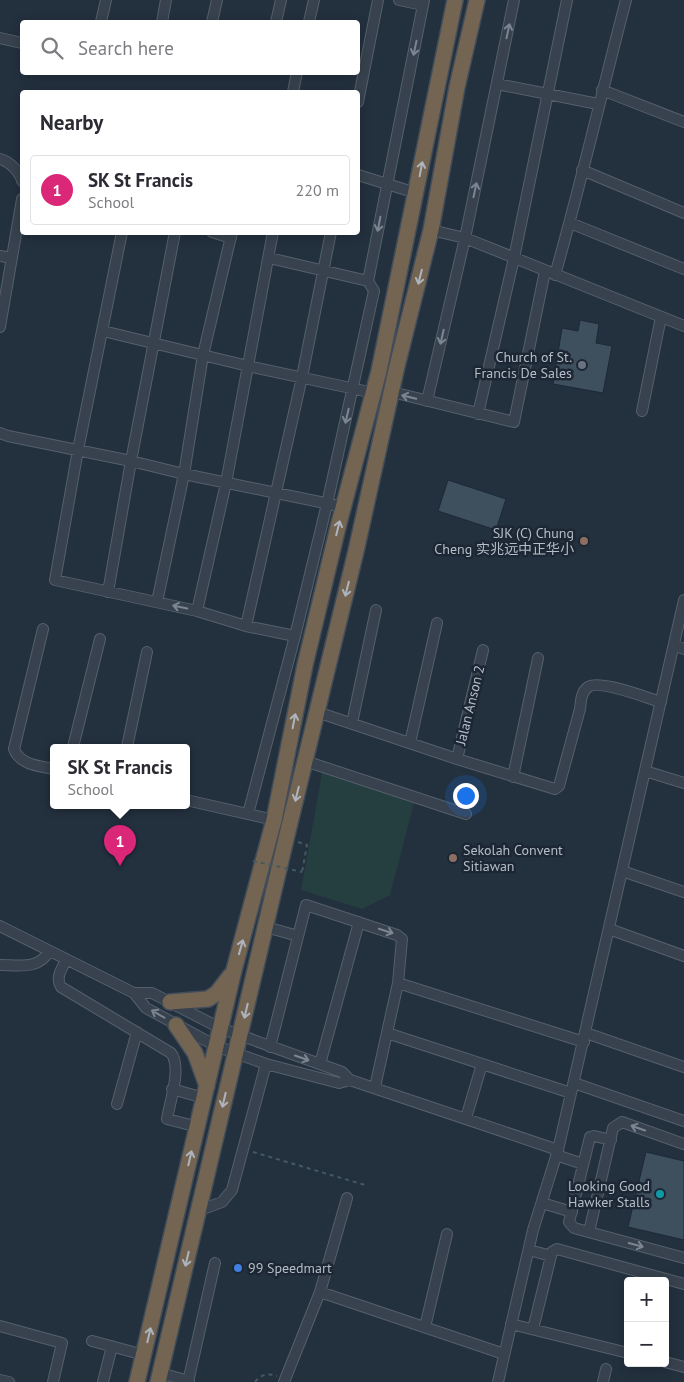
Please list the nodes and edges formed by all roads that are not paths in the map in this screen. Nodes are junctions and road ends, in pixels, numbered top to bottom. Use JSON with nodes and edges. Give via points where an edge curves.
{"nodes":[{"id":1,"x":106,"y":0,"type":"edge"},
{"id":2,"x":166,"y":0,"type":"edge"},
{"id":3,"x":217,"y":0,"type":"edge"},
{"id":4,"x":281,"y":0,"type":"edge"},
{"id":5,"x":314,"y":0,"type":"edge"},
{"id":6,"x":378,"y":0,"type":"edge"},
{"id":7,"x":399,"y":0,"type":"edge"},
{"id":8,"x":455,"y":0,"type":"edge"},
{"id":9,"x":477,"y":0,"type":"edge"},
{"id":10,"x":514,"y":0,"type":"edge"},
{"id":11,"x":567,"y":0,"type":"edge"},
{"id":12,"x":626,"y":0,"type":"edge"},
{"id":13,"x":424,"y":3,"type":"edge"},
{"id":14,"x":101,"y":20,"type":"edge"},
{"id":15,"x":162,"y":20,"type":"edge"},
{"id":16,"x":212,"y":20,"type":"edge"},
{"id":17,"x":276,"y":20,"type":"edge"},
{"id":18,"x":309,"y":20,"type":"edge"},
{"id":19,"x":0,"y":38,"type":"edge"},
{"id":20,"x":20,"y":43,"type":"edge"},
{"id":21,"x":296,"y":75,"type":"edge"},
{"id":22,"x":497,"y":84,"type":"junction"},
{"id":23,"x":458,"y":86,"type":"junction"},
{"id":24,"x":293,"y":90,"type":"edge"},
{"id":25,"x":602,"y":90,"type":"junction"},
{"id":26,"x":360,"y":92,"type":"edge"},
{"id":27,"x":549,"y":95,"type":"junction"},
{"id":28,"x":598,"y":104,"type":"junction"},
{"id":29,"x":684,"y":122,"type":"edge"},
{"id":30,"x":0,"y":159,"type":"edge"},
{"id":31,"x":582,"y":170,"type":"junction"},
{"id":32,"x":20,"y":175,"type":"edge"},
{"id":33,"x":360,"y":176,"type":"edge"},
{"id":34,"x":387,"y":184,"type":"junction"},
{"id":35,"x":416,"y":193,"type":"junction"},
{"id":36,"x":20,"y":211,"type":"edge"},
{"id":37,"x":684,"y":213,"type":"edge"},
{"id":38,"x":570,"y":223,"type":"junction"},
{"id":39,"x":432,"y":230,"type":"junction"},
{"id":40,"x":121,"y":235,"type":"edge"},
{"id":41,"x":174,"y":235,"type":"edge"},
{"id":42,"x":232,"y":235,"type":"edge"},
{"id":43,"x":273,"y":235,"type":"edge"},
{"id":44,"x":330,"y":235,"type":"edge"},
{"id":45,"x":465,"y":238,"type":"junction"},
{"id":46,"x":0,"y":256,"type":"edge"},
{"id":47,"x":12,"y":258,"type":"junction"},
{"id":48,"x":269,"y":258,"type":"junction"},
{"id":49,"x":514,"y":258,"type":"junction"},
{"id":50,"x":684,"y":269,"type":"edge"},
{"id":51,"x":324,"y":271,"type":"junction"},
{"id":52,"x":550,"y":273,"type":"junction"},
{"id":53,"x":368,"y":281,"type":"junction"},
{"id":54,"x":2,"y":304,"type":"edge"},
{"id":55,"x":660,"y":317,"type":"junction"},
{"id":56,"x":684,"y":326,"type":"edge"},
{"id":57,"x":0,"y":327,"type":"edge"},
{"id":58,"x":103,"y":331,"type":"junction"},
{"id":59,"x":153,"y":342,"type":"junction"},
{"id":60,"x":203,"y":356,"type":"junction"},
{"id":61,"x":248,"y":366,"type":"junction"},
{"id":62,"x":379,"y":371,"type":"junction"},
{"id":63,"x":302,"y":378,"type":"junction"},
{"id":64,"x":353,"y":389,"type":"junction"},
{"id":65,"x":392,"y":392,"type":"junction"},
{"id":66,"x":374,"y":393,"type":"junction"},
{"id":67,"x":427,"y":401,"type":"junction"},
{"id":68,"x":642,"y":411,"type":"dead end"},
{"id":69,"x":478,"y":414,"type":"junction"},
{"id":70,"x":0,"y":433,"type":"edge"},
{"id":71,"x":78,"y":450,"type":"junction"},
{"id":72,"x":131,"y":460,"type":"junction"},
{"id":73,"x":184,"y":474,"type":"junction"},
{"id":74,"x":226,"y":483,"type":"junction"},
{"id":75,"x":276,"y":493,"type":"junction"},
{"id":76,"x":328,"y":504,"type":"junction"},
{"id":77,"x":344,"y":507,"type":"junction"},
{"id":78,"x":356,"y":551,"type":"junction"},
{"id":79,"x":108,"y":592,"type":"junction"},
{"id":80,"x":684,"y":600,"type":"edge"},
{"id":81,"x":157,"y":602,"type":"junction"},
{"id":82,"x":376,"y":610,"type":"dead end"},
{"id":83,"x":197,"y":611,"type":"junction"},
{"id":84,"x":436,"y":623,"type":"dead end"},
{"id":85,"x":246,"y":626,"type":"junction"},
{"id":86,"x":43,"y":629,"type":"dead end"},
{"id":87,"x":295,"y":636,"type":"junction"},
{"id":88,"x":100,"y":639,"type":"dead end"},
{"id":89,"x":674,"y":645,"type":"junction"},
{"id":90,"x":684,"y":648,"type":"edge"},
{"id":91,"x":483,"y":650,"type":"dead end"},
{"id":92,"x":147,"y":652,"type":"dead end"},
{"id":93,"x":538,"y":658,"type":"dead end"},
{"id":94,"x":305,"y":666,"type":"junction"},
{"id":95,"x":661,"y":702,"type":"junction"},
{"id":96,"x":317,"y":712,"type":"junction"},
{"id":97,"x":352,"y":723,"type":"junction"},
{"id":98,"x":410,"y":743,"type":"junction"},
{"id":99,"x":74,"y":744,"type":"edge"},
{"id":100,"x":128,"y":744,"type":"edge"},
{"id":101,"x":457,"y":759,"type":"junction"},
{"id":102,"x":304,"y":761,"type":"junction"},
{"id":103,"x":50,"y":768,"type":"edge"},
{"id":104,"x":645,"y":771,"type":"junction"},
{"id":105,"x":513,"y":777,"type":"junction"},
{"id":106,"x":684,"y":783,"type":"edge"},
{"id":107,"x":278,"y":799,"type":"junction"},
{"id":108,"x":190,"y":801,"type":"edge"},
{"id":109,"x":248,"y":814,"type":"junction"},
{"id":110,"x":466,"y":814,"type":"dead end"},
{"id":111,"x":274,"y":820,"type":"junction"},
{"id":112,"x":622,"y":871,"type":"junction"},
{"id":113,"x":684,"y":892,"type":"edge"},
{"id":114,"x":358,"y":922,"type":"junction"},
{"id":115,"x":0,"y":926,"type":"edge"},
{"id":116,"x":266,"y":927,"type":"junction"},
{"id":117,"x":609,"y":929,"type":"junction"},
{"id":118,"x":298,"y":936,"type":"junction"},
{"id":119,"x":49,"y":951,"type":"junction"},
{"id":120,"x":684,"y":956,"type":"edge"},
{"id":121,"x":66,"y":960,"type":"junction"},
{"id":122,"x":0,"y":965,"type":"edge"},
{"id":123,"x":234,"y":970,"type":"junction"},
{"id":124,"x":398,"y":983,"type":"junction"},
{"id":125,"x":134,"y":993,"type":"junction"},
{"id":126,"x":170,"y":1002,"type":"junction"},
{"id":127,"x":176,"y":1025,"type":"junction"},
{"id":128,"x":220,"y":1028,"type":"junction"},
{"id":129,"x":137,"y":1032,"type":"junction"},
{"id":130,"x":387,"y":1033,"type":"junction"},
{"id":131,"x":240,"y":1036,"type":"junction"},
{"id":132,"x":585,"y":1037,"type":"junction"},
{"id":133,"x":216,"y":1046,"type":"junction"},
{"id":134,"x":270,"y":1047,"type":"junction"},
{"id":135,"x":236,"y":1053,"type":"junction"},
{"id":136,"x":266,"y":1064,"type":"junction"},
{"id":137,"x":320,"y":1064,"type":"junction"},
{"id":138,"x":482,"y":1064,"type":"junction"},
{"id":139,"x":684,"y":1067,"type":"edge"},
{"id":140,"x":350,"y":1080,"type":"junction"},
{"id":141,"x":374,"y":1087,"type":"junction"},
{"id":142,"x":573,"y":1088,"type":"junction"},
{"id":143,"x":172,"y":1090,"type":"junction"},
{"id":144,"x":206,"y":1092,"type":"junction"},
{"id":145,"x":116,"y":1104,"type":"dead end"},
{"id":146,"x":466,"y":1118,"type":"junction"},
{"id":147,"x":684,"y":1121,"type":"edge"},
{"id":148,"x":198,"y":1127,"type":"junction"},
{"id":149,"x":611,"y":1140,"type":"junction"},
{"id":150,"x":684,"y":1144,"type":"edge"},
{"id":151,"x":557,"y":1152,"type":"junction"},
{"id":152,"x":584,"y":1164,"type":"junction"},
{"id":153,"x":347,"y":1198,"type":"dead end"},
{"id":154,"x":542,"y":1202,"type":"junction"},
{"id":155,"x":198,"y":1211,"type":"junction"},
{"id":156,"x":572,"y":1212,"type":"junction"},
{"id":157,"x":589,"y":1232,"type":"junction"},
{"id":158,"x":447,"y":1234,"type":"dead end"},
{"id":159,"x":529,"y":1250,"type":"junction"},
{"id":160,"x":551,"y":1256,"type":"junction"},
{"id":161,"x":684,"y":1258,"type":"edge"},
{"id":162,"x":215,"y":1263,"type":"dead end"},
{"id":163,"x":684,"y":1284,"type":"edge"},
{"id":164,"x":320,"y":1292,"type":"junction"},
{"id":165,"x":511,"y":1324,"type":"junction"},
{"id":166,"x":0,"y":1326,"type":"edge"},
{"id":167,"x":425,"y":1327,"type":"junction"},
{"id":168,"x":532,"y":1329,"type":"junction"},
{"id":169,"x":92,"y":1341,"type":"dead end"},
{"id":170,"x":112,"y":1346,"type":"junction"},
{"id":171,"x":624,"y":1352,"type":"edge"},
{"id":172,"x":504,"y":1354,"type":"junction"},
{"id":173,"x":144,"y":1355,"type":"junction"},
{"id":174,"x":669,"y":1363,"type":"edge"},
{"id":175,"x":684,"y":1367,"type":"edge"},
{"id":176,"x":606,"y":1369,"type":"dead end"},
{"id":177,"x":159,"y":1378,"type":"edge"},
{"id":178,"x":0,"y":1380,"type":"edge"},
{"id":179,"x":284,"y":1380,"type":"edge"},
{"id":180,"x":7,"y":1382,"type":"edge"},
{"id":181,"x":53,"y":1382,"type":"edge"},
{"id":182,"x":103,"y":1382,"type":"edge"},
{"id":183,"x":137,"y":1382,"type":"edge"},
{"id":184,"x":188,"y":1382,"type":"edge"},
{"id":185,"x":498,"y":1382,"type":"edge"},
{"id":186,"x":603,"y":1382,"type":"edge"}],
"edges":[{"from":1,"to":14,"type":"street"},
{"from":2,"to":15,"type":"street"},
{"from":3,"to":16,"type":"street"},
{"from":4,"to":17,"type":"street"},
{"from":5,"to":18,"type":"street"},
{"from":6,"to":26,"type":"street"},
{"from":7,"to":13,"type":"street"},
{"from":35,"to":8,"type":"highway","one_way":true},
{"from":9,"to":23,"type":"highway"},
{"from":22,"to":10,"type":"street","one_way":true},
{"from":11,"to":27,"type":"street"},
{"from":12,"to":25,"type":"street"},
{"from":13,"to":34,"type":"street","one_way":true},
{"from":19,"to":20,"type":"street"},
{"from":21,"to":24,"type":"street"},
{"from":22,"to":27,"type":"street"},
{"from":45,"to":22,"type":"street","one_way":true},
{"from":23,"to":35,"type":"highway","via":[[444,115],[430,184],[428,189]]},
{"from":23,"to":39,"type":"highway"},
{"from":25,"to":28,"type":"street"},
{"from":25,"to":29,"type":"street"},
{"from":27,"to":28,"type":"street"},
{"from":27,"to":49,"type":"street"},
{"from":28,"to":31,"type":"street"},
{"from":30,"to":32,"type":"street"},
{"from":31,"to":37,"type":"street"},
{"from":31,"to":38,"type":"street"},
{"from":33,"to":34,"type":"street"},
{"from":34,"to":35,"type":"street"},
{"from":34,"to":53,"type":"street","one_way":true},
{"from":35,"to":62,"type":"highway"},
{"from":36,"to":47,"type":"street"},
{"from":38,"to":50,"type":"street"},
{"from":38,"to":52,"type":"street"},
{"from":39,"to":45,"type":"street"},
{"from":39,"to":62,"type":"highway","via":[[419,233],[416,238],[400,306]]},
{"from":39,"to":65,"type":"highway","one_way":true},
{"from":40,"to":58,"type":"street"},
{"from":41,"to":59,"type":"street"},
{"from":42,"to":60,"type":"street"},
{"from":43,"to":48,"type":"street"},
{"from":44,"to":51,"type":"street"},
{"from":45,"to":49,"type":"street"},
{"from":45,"to":67,"type":"street","one_way":true},
{"from":46,"to":47,"type":"street"},
{"from":47,"to":54,"type":"street"},
{"from":48,"to":51,"type":"street"},
{"from":48,"to":61,"type":"street"},
{"from":49,"to":52,"type":"street"},
{"from":49,"to":69,"type":"street"},
{"from":51,"to":53,"type":"street"},
{"from":51,"to":63,"type":"street"},
{"from":52,"to":55,"type":"street"},
{"from":52,"to":69,"type":"street","via":[[515,421]]},
{"from":53,"to":64,"type":"street","via":[[374,291]]},
{"from":54,"to":57,"type":"street"},
{"from":55,"to":56,"type":"street"},
{"from":55,"to":68,"type":"street"},
{"from":58,"to":59,"type":"street"},
{"from":58,"to":71,"type":"street"},
{"from":59,"to":60,"type":"street"},
{"from":59,"to":72,"type":"street"},
{"from":60,"to":61,"type":"street"},
{"from":60,"to":73,"type":"street"},
{"from":61,"to":63,"type":"street"},
{"from":61,"to":74,"type":"street"},
{"from":62,"to":66,"type":"highway"},
{"from":63,"to":64,"type":"street"},
{"from":63,"to":75,"type":"street"},
{"from":64,"to":66,"type":"street"},
{"from":64,"to":76,"type":"street","one_way":true},
{"from":67,"to":65,"type":"street","one_way":true},
{"from":65,"to":77,"type":"highway","via":[[377,414],[359,497],[351,506]]},
{"from":65,"to":78,"type":"highway"},
{"from":66,"to":77,"type":"highway"},
{"from":67,"to":69,"type":"street"},
{"from":70,"to":71,"type":"street"},
{"from":71,"to":72,"type":"street"},
{"from":71,"to":79,"type":"street","via":[[55,580]]},
{"from":72,"to":73,"type":"street"},
{"from":72,"to":79,"type":"street"},
{"from":73,"to":74,"type":"street"},
{"from":73,"to":81,"type":"street"},
{"from":74,"to":75,"type":"street"},
{"from":74,"to":83,"type":"street"},
{"from":75,"to":76,"type":"street"},
{"from":75,"to":85,"type":"street"},
{"from":76,"to":77,"type":"street"},
{"from":76,"to":87,"type":"street"},
{"from":94,"to":77,"type":"highway","one_way":true},
{"from":78,"to":94,"type":"highway","via":[[343,554],[339,560],[321,634]]},
{"from":78,"to":96,"type":"highway","one_way":true},
{"from":79,"to":81,"type":"street"},
{"from":80,"to":89,"type":"street"},
{"from":83,"to":81,"type":"street","one_way":true},
{"from":82,"to":97,"type":"street"},
{"from":83,"to":85,"type":"street"},
{"from":84,"to":98,"type":"street"},
{"from":85,"to":87,"type":"street"},
{"from":86,"to":103,"type":"street","via":[[14,749],[16,755],[27,763]]},
{"from":87,"to":109,"type":"street"},
{"from":88,"to":99,"type":"street"},
{"from":89,"to":90,"type":"street"},
{"from":89,"to":95,"type":"street"},
{"from":91,"to":101,"type":"street","name":"Jalan Anson 2"},
{"from":92,"to":100,"type":"street"},
{"from":93,"to":105,"type":"street"},
{"from":107,"to":94,"type":"highway","one_way":true},
{"from":95,"to":104,"type":"street"},
{"from":95,"to":105,"type":"street","via":[[594,684],[586,688],[559,786],[552,789]]},
{"from":96,"to":97,"type":"street"},
{"from":96,"to":102,"type":"highway"},
{"from":96,"to":107,"type":"highway","via":[[310,716]]},
{"from":97,"to":98,"type":"street"},
{"from":98,"to":101,"type":"street"},
{"from":101,"to":105,"type":"street"},
{"from":102,"to":110,"type":"street"},
{"from":102,"to":116,"type":"highway","one_way":true},
{"from":104,"to":106,"type":"street"},
{"from":104,"to":112,"type":"street"},
{"from":107,"to":111,"type":"highway"},
{"from":108,"to":109,"type":"street"},
{"from":109,"to":111,"type":"street"},
{"from":123,"to":111,"type":"highway","one_way":true},
{"from":112,"to":113,"type":"street"},
{"from":112,"to":117,"type":"street"},
{"from":114,"to":118,"type":"street","via":[[306,905]]},
{"from":114,"to":124,"type":"street","one_way":true,"via":[[397,934],[402,939]]},
{"from":114,"to":137,"type":"street"},
{"from":115,"to":119,"type":"street"},
{"from":116,"to":118,"type":"street"},
{"from":116,"to":131,"type":"highway","one_way":true},
{"from":117,"to":120,"type":"street"},
{"from":117,"to":132,"type":"street"},
{"from":118,"to":134,"type":"street"},
{"from":119,"to":121,"type":"street"},
{"from":119,"to":122,"type":"street","via":[[38,964]]},
{"from":121,"to":125,"type":"street"},
{"from":121,"to":129,"type":"street","via":[[58,976],[61,987]]},
{"from":123,"to":126,"type":"highway","via":[[217,993],[208,999]]},
{"from":123,"to":128,"type":"highway"},
{"from":124,"to":130,"type":"street"},
{"from":124,"to":132,"type":"street"},
{"from":125,"to":126,"type":"street","via":[[152,993]]},
{"from":127,"to":125,"type":"street","one_way":true,"via":[[146,1008]]},
{"from":126,"to":128,"type":"street"},
{"from":127,"to":133,"type":"street"},
{"from":127,"to":144,"type":"highway","via":[[194,1053]]},
{"from":128,"to":131,"type":"street"},
{"from":128,"to":133,"type":"highway"},
{"from":129,"to":143,"type":"street","via":[[175,1058],[177,1068]]},
{"from":129,"to":145,"type":"street"},
{"from":130,"to":138,"type":"street"},
{"from":130,"to":141,"type":"street"},
{"from":131,"to":134,"type":"street"},
{"from":131,"to":135,"type":"highway"},
{"from":132,"to":139,"type":"street"},
{"from":132,"to":142,"type":"street"},
{"from":133,"to":135,"type":"street"},
{"from":133,"to":144,"type":"highway"},
{"from":134,"to":137,"type":"street","one_way":true},
{"from":135,"to":136,"type":"street"},
{"from":135,"to":155,"type":"highway","one_way":true},
{"from":136,"to":140,"type":"street","via":[[339,1083]]},
{"from":136,"to":155,"type":"street","via":[[232,1190],[222,1202]]},
{"from":137,"to":140,"type":"street","via":[[342,1072]]},
{"from":138,"to":142,"type":"street"},
{"from":138,"to":146,"type":"street"},
{"from":140,"to":141,"type":"street"},
{"from":141,"to":146,"type":"street"},
{"from":142,"to":147,"type":"street"},
{"from":142,"to":151,"type":"street"},
{"from":143,"to":144,"type":"street"},
{"from":143,"to":148,"type":"street","via":[[167,1119]]},
{"from":144,"to":148,"type":"highway"},
{"from":146,"to":151,"type":"street"},
{"from":173,"to":148,"type":"highway","one_way":true},
{"from":150,"to":149,"type":"street","one_way":true,"via":[[622,1122],[614,1128]]},
{"from":149,"to":152,"type":"street","via":[[590,1137]]},
{"from":149,"to":157,"type":"street"},
{"from":151,"to":152,"type":"street"},
{"from":151,"to":154,"type":"street"},
{"from":152,"to":156,"type":"street"},
{"from":153,"to":164,"type":"street"},
{"from":154,"to":156,"type":"street"},
{"from":154,"to":159,"type":"street"},
{"from":155,"to":177,"type":"highway","one_way":true},
{"from":156,"to":157,"type":"street","via":[[569,1222],[574,1228]]},
{"from":157,"to":161,"type":"street","one_way":true},
{"from":158,"to":167,"type":"street"},
{"from":159,"to":160,"type":"street"},
{"from":159,"to":165,"type":"street"},
{"from":160,"to":163,"type":"street","via":[[557,1249]]},
{"from":160,"to":168,"type":"street"},
{"from":162,"to":184,"type":"street"},
{"from":164,"to":167,"type":"street"},
{"from":164,"to":179,"type":"street"},
{"from":165,"to":168,"type":"street"},
{"from":165,"to":172,"type":"street"},
{"from":166,"to":181,"type":"street","via":[[62,1343]]},
{"from":167,"to":172,"type":"street"},
{"from":168,"to":171,"type":"street"},
{"from":169,"to":170,"type":"street"},
{"from":170,"to":173,"type":"street"},
{"from":170,"to":182,"type":"street"},
{"from":172,"to":185,"type":"street"},
{"from":173,"to":183,"type":"highway"},
{"from":174,"to":175,"type":"street"},
{"from":176,"to":186,"type":"street"},
{"from":177,"to":184,"type":"street"},
{"from":178,"to":180,"type":"street"}]}
